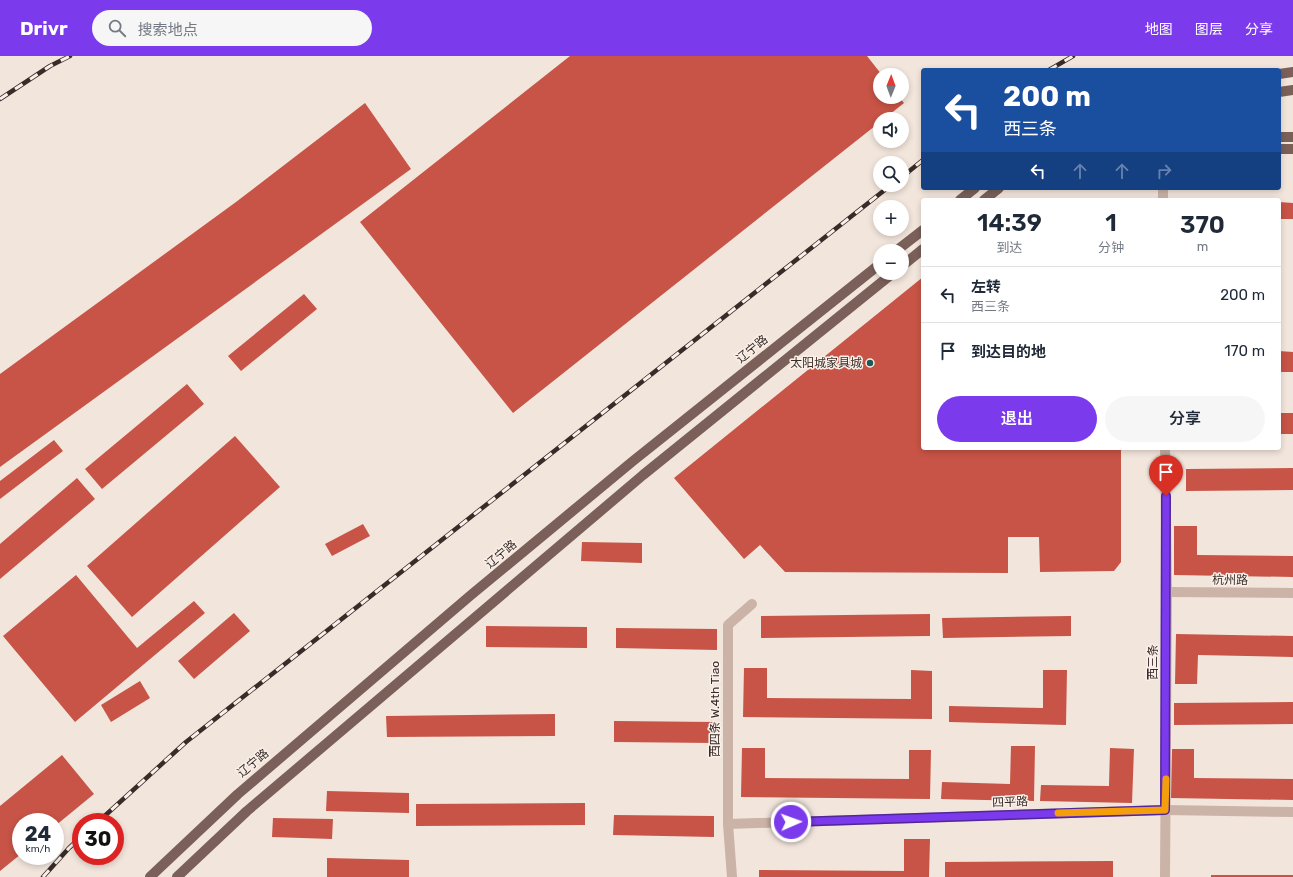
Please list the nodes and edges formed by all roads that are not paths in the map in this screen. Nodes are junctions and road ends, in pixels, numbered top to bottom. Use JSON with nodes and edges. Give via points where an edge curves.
{"nodes":[{"id":1,"x":1293,"y":72,"type":"edge"},
{"id":2,"x":1281,"y":74,"type":"edge"},
{"id":3,"x":1293,"y":90,"type":"edge"},
{"id":4,"x":1281,"y":92,"type":"edge"},
{"id":5,"x":1281,"y":137,"type":"edge"},
{"id":6,"x":1293,"y":137,"type":"edge"},
{"id":7,"x":1281,"y":149,"type":"edge"},
{"id":8,"x":1293,"y":149,"type":"edge"},
{"id":9,"x":972,"y":190,"type":"edge"},
{"id":10,"x":996,"y":190,"type":"edge"},
{"id":11,"x":962,"y":198,"type":"edge"},
{"id":12,"x":986,"y":198,"type":"edge"},
{"id":13,"x":921,"y":232,"type":"edge"},
{"id":14,"x":905,"y":244,"type":"edge"},
{"id":15,"x":921,"y":251,"type":"edge"},
{"id":16,"x":909,"y":260,"type":"edge"},
{"id":17,"x":873,"y":270,"type":"edge"},
{"id":18,"x":884,"y":280,"type":"edge"},
{"id":19,"x":1165,"y":450,"type":"edge"},
{"id":20,"x":1167,"y":592,"type":"junction"},
{"id":21,"x":1293,"y":593,"type":"edge"},
{"id":22,"x":752,"y":604,"type":"dead end"},
{"id":23,"x":1165,"y":810,"type":"junction"},
{"id":24,"x":1293,"y":812,"type":"edge"},
{"id":25,"x":728,"y":824,"type":"junction"},
{"id":26,"x":150,"y":877,"type":"edge"},
{"id":27,"x":177,"y":877,"type":"edge"},
{"id":28,"x":732,"y":877,"type":"edge"},
{"id":29,"x":1165,"y":877,"type":"edge"}],
"edges":[{"from":1,"to":2,"type":"main road"},
{"from":3,"to":4,"type":"main road"},
{"from":5,"to":6,"type":"main road"},
{"from":7,"to":8,"type":"main road"},
{"from":9,"to":11,"type":"main road"},
{"from":10,"to":12,"type":"main road"},
{"from":13,"to":14,"type":"main road"},
{"from":15,"to":16,"type":"main road"},
{"from":17,"to":26,"type":"main road","name":"辽宁路","via":[[633,461],[465,600],[238,794]]},
{"from":18,"to":27,"type":"main road","via":[[643,475],[247,811]]},
{"from":19,"to":20,"type":"street","name":"西三条"},
{"from":20,"to":21,"type":"street","name":"杭州路"},
{"from":20,"to":23,"type":"street","name":"西三条"},
{"from":22,"to":25,"type":"street","name":"西四条 W.4th Tiao","via":[[728,625]]},
{"from":23,"to":24,"type":"street","name":"四平路"},
{"from":23,"to":25,"type":"street","name":"四平路"},
{"from":23,"to":29,"type":"street","name":"西三条"},
{"from":25,"to":28,"type":"street","name":"西四条 W.4th Tiao"}]}
